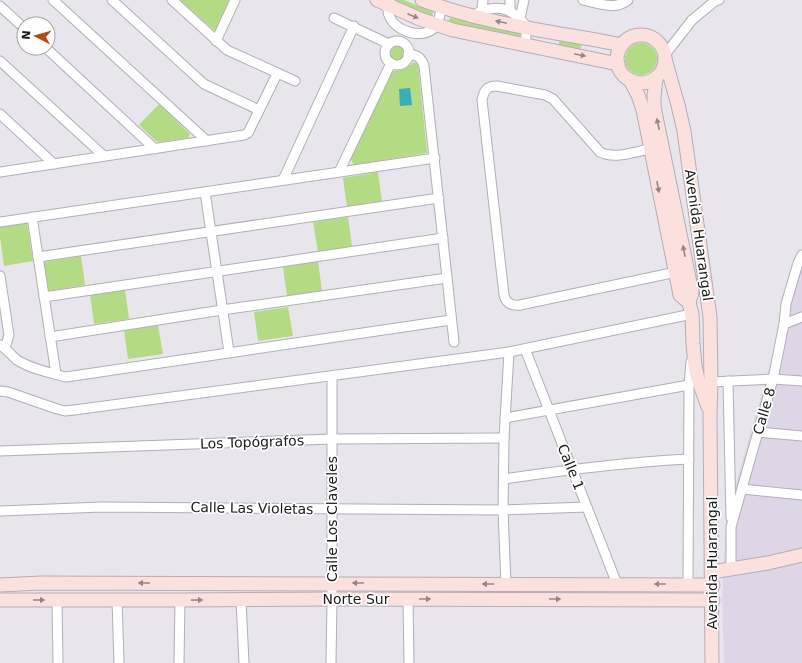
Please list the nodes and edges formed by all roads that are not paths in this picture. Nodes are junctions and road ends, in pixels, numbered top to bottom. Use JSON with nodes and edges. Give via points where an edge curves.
{"nodes":[{"id":1,"x":53,"y":0,"type":"edge"},
{"id":2,"x":112,"y":0,"type":"edge"},
{"id":3,"x":172,"y":0,"type":"edge"},
{"id":4,"x":235,"y":0,"type":"edge"},
{"id":5,"x":422,"y":0,"type":"edge"},
{"id":6,"x":483,"y":0,"type":"edge"},
{"id":7,"x":510,"y":0,"type":"edge"},
{"id":8,"x":524,"y":0,"type":"edge"},
{"id":9,"x":583,"y":0,"type":"edge"},
{"id":10,"x":628,"y":0,"type":"edge"},
{"id":11,"x":719,"y":0,"type":"edge"},
{"id":12,"x":385,"y":2,"type":"edge"},
{"id":13,"x":496,"y":4,"type":"edge"},
{"id":14,"x":0,"y":6,"type":"edge"},
{"id":15,"x":442,"y":8,"type":"junction"},
{"id":16,"x":510,"y":11,"type":"junction"},
{"id":17,"x":476,"y":13,"type":"junction"},
{"id":18,"x":334,"y":18,"type":"dead end"},
{"id":19,"x":16,"y":21,"type":"edge"},
{"id":20,"x":524,"y":23,"type":"junction"},
{"id":21,"x":437,"y":25,"type":"junction"},
{"id":22,"x":354,"y":26,"type":"junction"},
{"id":23,"x":400,"y":28,"type":"junction"},
{"id":24,"x":554,"y":32,"type":"junction"},
{"id":25,"x":413,"y":33,"type":"junction"},
{"id":26,"x":216,"y":41,"type":"junction"},
{"id":27,"x":392,"y":43,"type":"junction"},
{"id":28,"x":524,"y":44,"type":"junction"},
{"id":29,"x":622,"y":45,"type":"junction"},
{"id":30,"x":552,"y":50,"type":"junction"},
{"id":31,"x":408,"y":51,"type":"junction"},
{"id":32,"x":55,"y":56,"type":"edge"},
{"id":33,"x":665,"y":58,"type":"junction"},
{"id":34,"x":0,"y":61,"type":"edge"},
{"id":35,"x":391,"y":63,"type":"junction"},
{"id":36,"x":618,"y":64,"type":"junction"},
{"id":37,"x":277,"y":74,"type":"junction"},
{"id":38,"x":656,"y":78,"type":"junction"},
{"id":39,"x":630,"y":80,"type":"junction"},
{"id":40,"x":295,"y":81,"type":"dead end"},
{"id":41,"x":259,"y":110,"type":"junction"},
{"id":42,"x":0,"y":114,"type":"edge"},
{"id":43,"x":207,"y":141,"type":"junction"},
{"id":44,"x":650,"y":148,"type":"junction"},
{"id":45,"x":155,"y":149,"type":"junction"},
{"id":46,"x":104,"y":156,"type":"junction"},
{"id":47,"x":435,"y":158,"type":"junction"},
{"id":48,"x":54,"y":164,"type":"junction"},
{"id":49,"x":2,"y":169,"type":"edge"},
{"id":50,"x":339,"y":172,"type":"junction"},
{"id":51,"x":283,"y":180,"type":"junction"},
{"id":52,"x":205,"y":192,"type":"junction"},
{"id":53,"x":439,"y":198,"type":"junction"},
{"id":54,"x":32,"y":217,"type":"junction"},
{"id":55,"x":0,"y":222,"type":"edge"},
{"id":56,"x":211,"y":232,"type":"junction"},
{"id":57,"x":443,"y":238,"type":"junction"},
{"id":58,"x":802,"y":255,"type":"edge"},
{"id":59,"x":38,"y":257,"type":"junction"},
{"id":60,"x":217,"y":271,"type":"junction"},
{"id":61,"x":681,"y":271,"type":"junction"},
{"id":62,"x":0,"y":276,"type":"edge"},
{"id":63,"x":447,"y":278,"type":"junction"},
{"id":64,"x":44,"y":297,"type":"junction"},
{"id":65,"x":690,"y":308,"type":"junction"},
{"id":66,"x":222,"y":310,"type":"junction"},
{"id":67,"x":802,"y":317,"type":"edge"},
{"id":68,"x":451,"y":320,"type":"junction"},
{"id":69,"x":784,"y":324,"type":"junction"},
{"id":70,"x":50,"y":337,"type":"junction"},
{"id":71,"x":454,"y":342,"type":"dead end"},
{"id":72,"x":693,"y":344,"type":"junction"},
{"id":73,"x":3,"y":347,"type":"edge"},
{"id":74,"x":524,"y":350,"type":"junction"},
{"id":75,"x":229,"y":352,"type":"junction"},
{"id":76,"x":509,"y":352,"type":"junction"},
{"id":77,"x":56,"y":374,"type":"junction"},
{"id":78,"x":332,"y":376,"type":"junction"},
{"id":79,"x":773,"y":379,"type":"junction"},
{"id":80,"x":728,"y":381,"type":"junction"},
{"id":81,"x":802,"y":381,"type":"edge"},
{"id":82,"x":711,"y":382,"type":"junction"},
{"id":83,"x":689,"y":385,"type":"junction"},
{"id":84,"x":0,"y":391,"type":"edge"},
{"id":85,"x":549,"y":410,"type":"junction"},
{"id":86,"x":710,"y":415,"type":"junction"},
{"id":87,"x":505,"y":418,"type":"junction"},
{"id":88,"x":758,"y":432,"type":"junction"},
{"id":89,"x":802,"y":436,"type":"edge"},
{"id":90,"x":504,"y":438,"type":"junction"},
{"id":91,"x":332,"y":439,"type":"junction"},
{"id":92,"x":0,"y":451,"type":"edge"},
{"id":93,"x":690,"y":459,"type":"junction"},
{"id":94,"x":572,"y":469,"type":"junction"},
{"id":95,"x":504,"y":479,"type":"junction"},
{"id":96,"x":742,"y":489,"type":"junction"},
{"id":97,"x":802,"y":495,"type":"edge"},
{"id":98,"x":587,"y":507,"type":"junction"},
{"id":99,"x":332,"y":509,"type":"junction"},
{"id":100,"x":503,"y":510,"type":"junction"},
{"id":101,"x":0,"y":511,"type":"edge"},
{"id":102,"x":731,"y":527,"type":"junction"},
{"id":103,"x":802,"y":555,"type":"edge"},
{"id":104,"x":731,"y":569,"type":"junction"},
{"id":105,"x":712,"y":578,"type":"junction"},
{"id":106,"x":332,"y":582,"type":"junction"},
{"id":107,"x":506,"y":584,"type":"junction"},
{"id":108,"x":617,"y":584,"type":"junction"},
{"id":109,"x":688,"y":584,"type":"junction"},
{"id":110,"x":0,"y":585,"type":"edge"},
{"id":111,"x":332,"y":599,"type":"junction"},
{"id":112,"x":408,"y":599,"type":"junction"},
{"id":113,"x":0,"y":600,"type":"edge"},
{"id":114,"x":56,"y":600,"type":"junction"},
{"id":115,"x":117,"y":600,"type":"junction"},
{"id":116,"x":180,"y":600,"type":"junction"},
{"id":117,"x":241,"y":600,"type":"junction"},
{"id":118,"x":713,"y":600,"type":"junction"},
{"id":119,"x":58,"y":663,"type":"edge"},
{"id":120,"x":119,"y":663,"type":"edge"},
{"id":121,"x":179,"y":663,"type":"edge"},
{"id":122,"x":244,"y":663,"type":"edge"},
{"id":123,"x":330,"y":663,"type":"edge"},
{"id":124,"x":409,"y":663,"type":"edge"},
{"id":125,"x":712,"y":663,"type":"edge"}],
"edges":[{"from":1,"to":43,"type":"street"},
{"from":2,"to":41,"type":"street","via":[[204,84]]},
{"from":3,"to":26,"type":"street"},
{"from":4,"to":26,"type":"street"},
{"from":5,"to":15,"type":"street"},
{"from":6,"to":17,"type":"street"},
{"from":7,"to":16,"type":"street"},
{"from":8,"to":20,"type":"street"},
{"from":9,"to":10,"type":"street","via":[[613,6]]},
{"from":11,"to":33,"type":"street","via":[[692,20]]},
{"from":12,"to":21,"type":"street","one_way":true},
{"from":12,"to":23,"type":"street","via":[[388,15]]},
{"from":13,"to":16,"type":"street"},
{"from":13,"to":17,"type":"street"},
{"from":14,"to":19,"type":"street"},
{"from":15,"to":17,"type":"street"},
{"from":15,"to":21,"type":"street"},
{"from":16,"to":20,"type":"street"},
{"from":20,"to":17,"type":"street","one_way":true},
{"from":18,"to":22,"type":"street"},
{"from":20,"to":24,"type":"street"},
{"from":20,"to":28,"type":"street"},
{"from":21,"to":25,"type":"street","via":[[430,31]]},
{"from":21,"to":28,"type":"street"},
{"from":22,"to":27,"type":"street"},
{"from":22,"to":51,"type":"street"},
{"from":23,"to":25,"type":"street"},
{"from":23,"to":27,"type":"street"},
{"from":24,"to":29,"type":"street"},
{"from":24,"to":30,"type":"street"},
{"from":25,"to":31,"type":"street"},
{"from":26,"to":37,"type":"street","via":[[227,50]]},
{"from":27,"to":31,"type":"street","via":[[402,42]]},
{"from":27,"to":35,"type":"street","via":[[385,54]]},
{"from":28,"to":30,"type":"street"},
{"from":29,"to":33,"type":"street","via":[[632,37],[650,37],[660,45]]},
{"from":29,"to":36,"type":"street","via":[[617,57]]},
{"from":30,"to":36,"type":"street","one_way":true},
{"from":31,"to":35,"type":"street","via":[[405,61],[395,65]]},
{"from":31,"to":47,"type":"street","via":[[420,58],[424,66]]},
{"from":32,"to":45,"type":"street"},
{"from":33,"to":38,"type":"street","via":[[664,66]]},
{"from":33,"to":82,"type":"street","name":"Avenida Huarangal","via":[[678,105],[690,168],[710,317]]},
{"from":34,"to":46,"type":"street"},
{"from":35,"to":50,"type":"street"},
{"from":36,"to":39,"type":"street","via":[[624,76]]},
{"from":37,"to":40,"type":"street"},
{"from":37,"to":41,"type":"street"},
{"from":38,"to":39,"type":"street","via":[[643,83]]},
{"from":61,"to":38,"type":"street","name":"Avenida Huarangal","one_way":true,"via":[[654,107]]},
{"from":39,"to":44,"type":"street","name":"Avenida Huarangal","via":[[638,95]]},
{"from":41,"to":43,"type":"street","via":[[248,133]]},
{"from":42,"to":48,"type":"street"},
{"from":43,"to":45,"type":"street"},
{"from":44,"to":61,"type":"street","name":"Avenida Huarangal","one_way":true},
{"from":44,"to":61,"type":"street","via":[[607,156],[600,152],[553,98],[497,86],[486,88],[482,108],[504,295],[509,304],[514,306]]},
{"from":45,"to":46,"type":"street"},
{"from":46,"to":48,"type":"street"},
{"from":47,"to":50,"type":"street"},
{"from":47,"to":53,"type":"street"},
{"from":48,"to":49,"type":"street"},
{"from":50,"to":51,"type":"street"},
{"from":51,"to":52,"type":"street"},
{"from":52,"to":54,"type":"street"},
{"from":52,"to":56,"type":"street"},
{"from":53,"to":56,"type":"street"},
{"from":53,"to":57,"type":"street"},
{"from":54,"to":55,"type":"street"},
{"from":54,"to":59,"type":"street"},
{"from":56,"to":59,"type":"street"},
{"from":56,"to":60,"type":"street"},
{"from":57,"to":60,"type":"street"},
{"from":57,"to":63,"type":"street"},
{"from":58,"to":69,"type":"street","name":"Calle 8","via":[[786,304]]},
{"from":59,"to":64,"type":"street"},
{"from":60,"to":64,"type":"street"},
{"from":60,"to":66,"type":"street"},
{"from":61,"to":65,"type":"street","name":"Avenida Huarangal","via":[[692,292]]},
{"from":62,"to":73,"type":"street","via":[[9,335]]},
{"from":63,"to":66,"type":"street"},
{"from":63,"to":68,"type":"street"},
{"from":64,"to":70,"type":"street"},
{"from":65,"to":72,"type":"street","name":"Avenida Huarangal"},
{"from":65,"to":74,"type":"street"},
{"from":66,"to":70,"type":"street"},
{"from":66,"to":75,"type":"street"},
{"from":67,"to":69,"type":"street"},
{"from":68,"to":71,"type":"street"},
{"from":68,"to":75,"type":"street"},
{"from":69,"to":79,"type":"street","name":"Calle 8"},
{"from":70,"to":77,"type":"street"},
{"from":72,"to":83,"type":"street"},
{"from":72,"to":86,"type":"street","name":"Avenida Huarangal","via":[[698,380]]},
{"from":73,"to":77,"type":"street","via":[[16,359]]},
{"from":74,"to":76,"type":"street"},
{"from":74,"to":85,"type":"street","name":"Calle 1"},
{"from":75,"to":77,"type":"street","via":[[66,377]]},
{"from":76,"to":78,"type":"street"},
{"from":76,"to":87,"type":"street"},
{"from":78,"to":84,"type":"street","via":[[70,410],[57,409]]},
{"from":78,"to":91,"type":"street","name":"Calle Los Claveles"},
{"from":79,"to":80,"type":"street"},
{"from":79,"to":81,"type":"street"},
{"from":79,"to":88,"type":"street","name":"Calle 8"},
{"from":80,"to":82,"type":"street"},
{"from":80,"to":102,"type":"street"},
{"from":82,"to":86,"type":"street","name":"Avenida Huarangal"},
{"from":83,"to":85,"type":"street"},
{"from":83,"to":93,"type":"street"},
{"from":85,"to":87,"type":"street"},
{"from":85,"to":94,"type":"street","name":"Calle 1"},
{"from":86,"to":105,"type":"street","name":"Avenida Huarangal"},
{"from":87,"to":90,"type":"street"},
{"from":88,"to":89,"type":"street"},
{"from":88,"to":96,"type":"street","name":"Calle 8"},
{"from":90,"to":91,"type":"street","name":"Los Topógrafos"},
{"from":90,"to":95,"type":"street"},
{"from":91,"to":92,"type":"street","name":"Los Topógrafos"},
{"from":91,"to":99,"type":"street","name":"Calle Los Claveles"},
{"from":93,"to":94,"type":"street"},
{"from":93,"to":109,"type":"street"},
{"from":94,"to":95,"type":"street"},
{"from":94,"to":98,"type":"street","name":"Calle 1"},
{"from":95,"to":100,"type":"street"},
{"from":96,"to":97,"type":"street"},
{"from":96,"to":102,"type":"street","name":"Calle 8"},
{"from":98,"to":100,"type":"street","name":"Calle Las Violetas"},
{"from":98,"to":108,"type":"street","name":"Calle 1"},
{"from":99,"to":100,"type":"street","name":"Calle Las Violetas"},
{"from":99,"to":101,"type":"street","name":"Calle Las Violetas","via":[[102,507]]},
{"from":99,"to":106,"type":"street","name":"Calle Los Claveles"},
{"from":100,"to":107,"type":"street"},
{"from":102,"to":104,"type":"street","name":"Calle 8"},
{"from":103,"to":104,"type":"street","name":"Norte Sur"},
{"from":104,"to":105,"type":"street","name":"Norte Sur"},
{"from":105,"to":109,"type":"street","name":"Norte Sur"},
{"from":105,"to":118,"type":"street","name":"Avenida Huarangal"},
{"from":107,"to":106,"type":"street","name":"Norte Sur","one_way":true},
{"from":106,"to":110,"type":"street","name":"Norte Sur","one_way":true},
{"from":106,"to":111,"type":"street","name":"Calle Los Claveles"},
{"from":107,"to":108,"type":"street","name":"Norte Sur"},
{"from":109,"to":108,"type":"street","name":"Norte Sur","one_way":true},
{"from":111,"to":112,"type":"street","name":"Norte Sur"},
{"from":111,"to":117,"type":"street","name":"Norte Sur"},
{"from":111,"to":123,"type":"street","name":"Calle Los Claveles"},
{"from":112,"to":118,"type":"street","name":"Norte Sur","one_way":true},
{"from":112,"to":124,"type":"street"},
{"from":113,"to":114,"type":"street","name":"Norte Sur","one_way":true},
{"from":114,"to":115,"type":"street","name":"Norte Sur"},
{"from":114,"to":119,"type":"street"},
{"from":115,"to":116,"type":"street","name":"Norte Sur"},
{"from":115,"to":120,"type":"street"},
{"from":116,"to":117,"type":"street","name":"Norte Sur","one_way":true},
{"from":116,"to":121,"type":"street"},
{"from":117,"to":122,"type":"street"},
{"from":118,"to":125,"type":"street","name":"Avenida Huarangal"}]}
